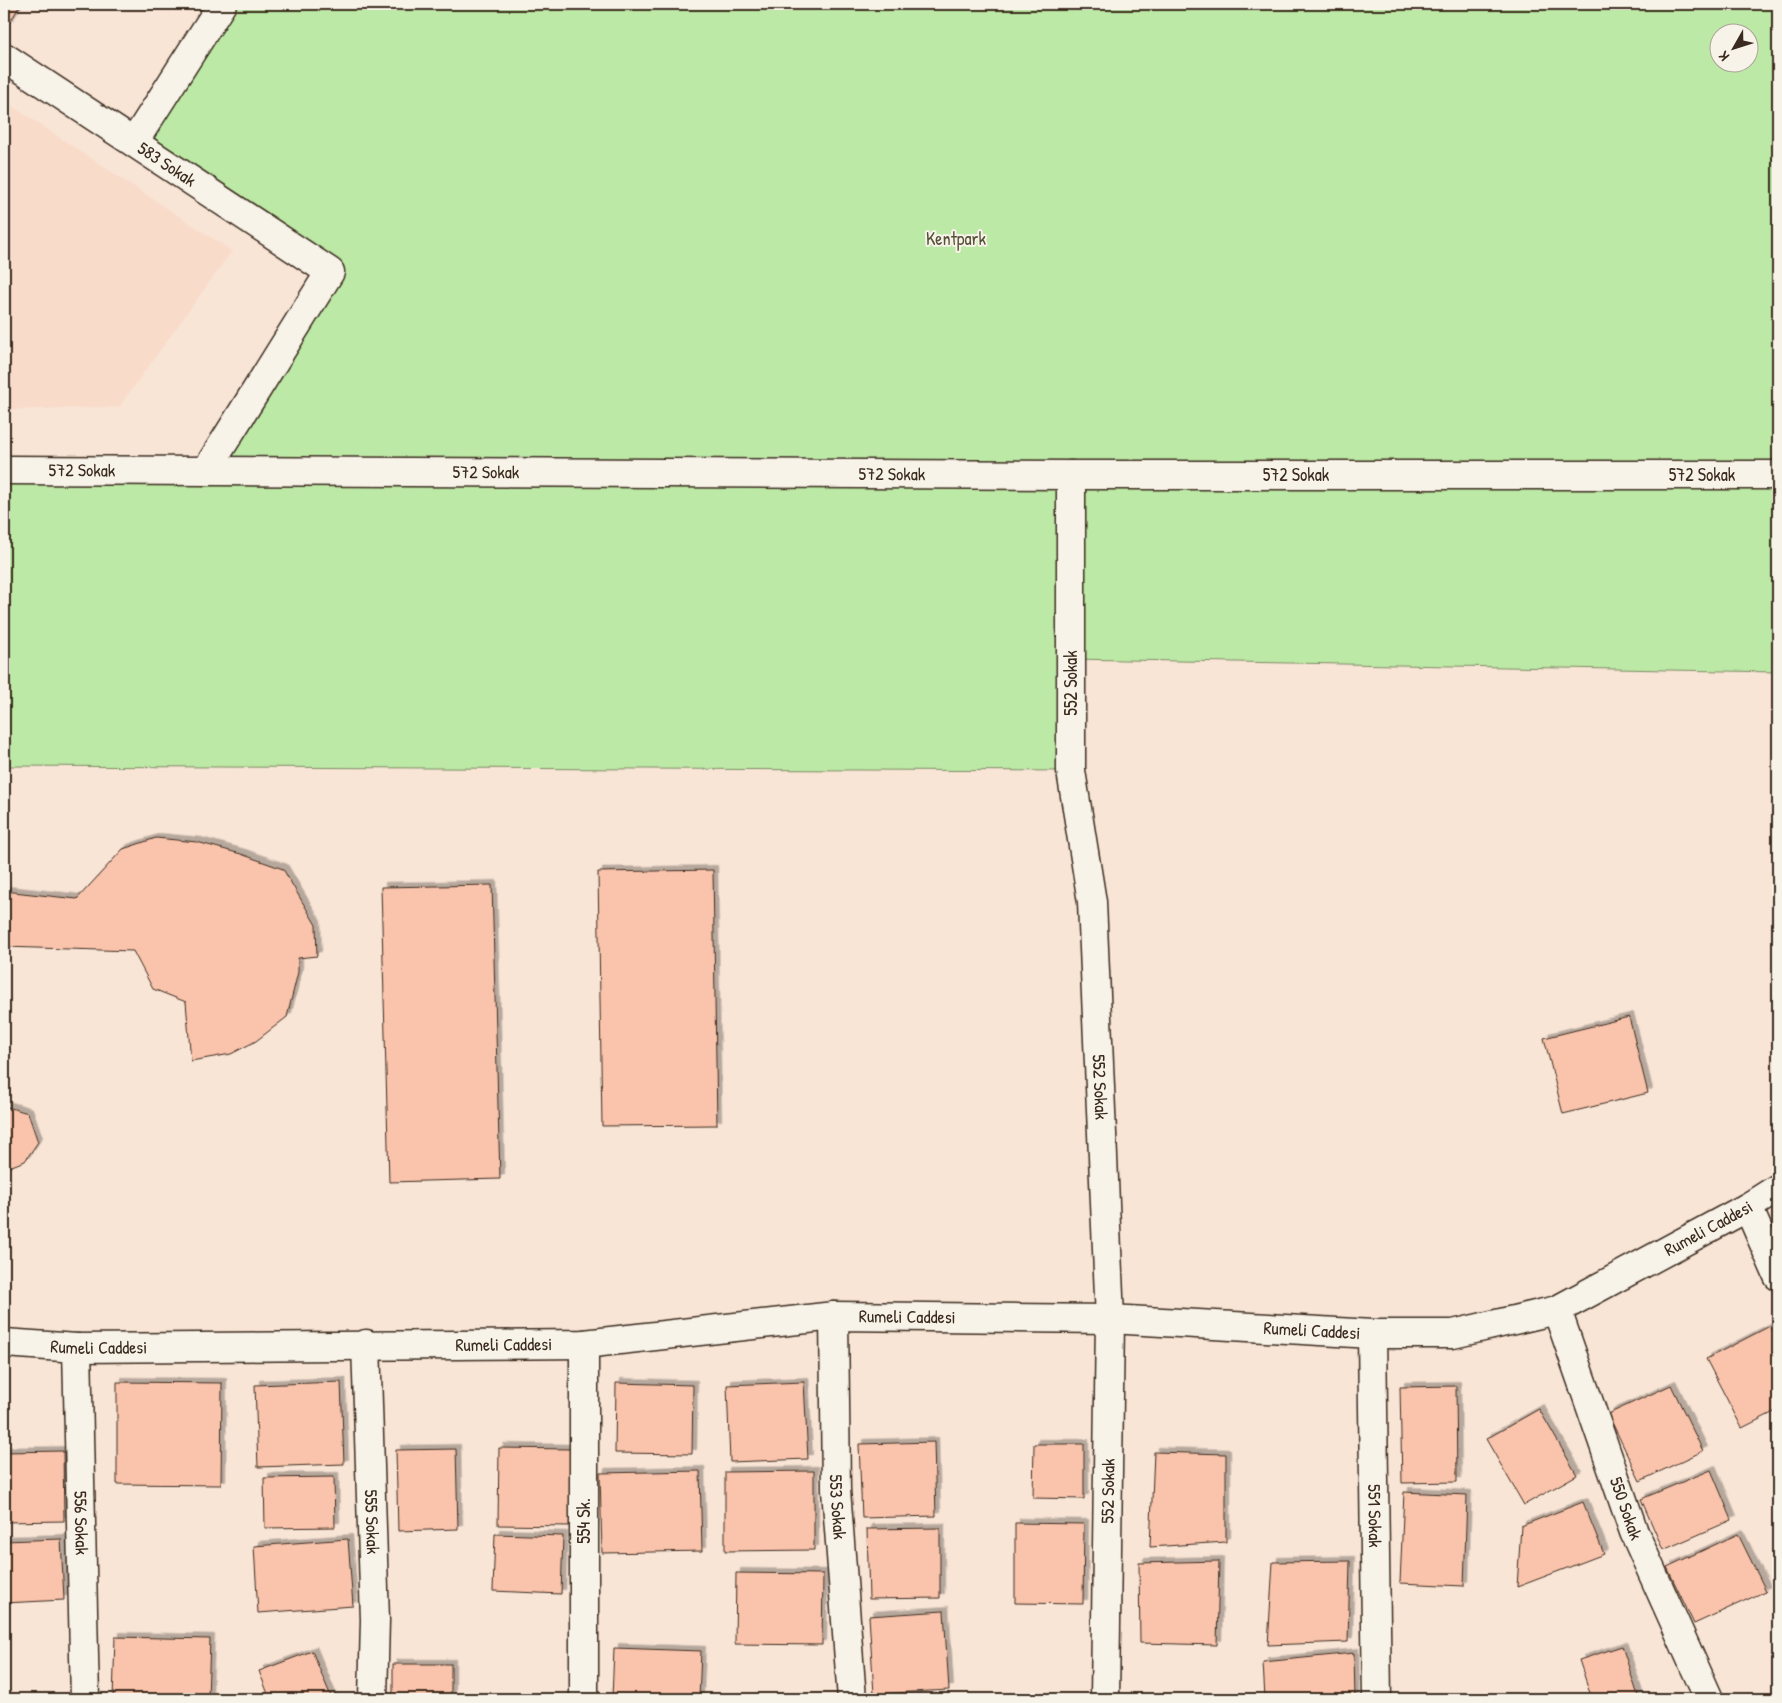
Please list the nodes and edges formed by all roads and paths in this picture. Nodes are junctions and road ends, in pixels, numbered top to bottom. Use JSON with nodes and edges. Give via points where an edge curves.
{"nodes":[{"id":1,"x":222,"y":4,"type":"edge"},
{"id":2,"x":4,"y":57,"type":"edge"},
{"id":3,"x":134,"y":142,"type":"junction"},
{"id":4,"x":4,"y":470,"type":"edge"},
{"id":5,"x":206,"y":471,"type":"junction"},
{"id":6,"x":1778,"y":474,"type":"edge"},
{"id":7,"x":1071,"y":475,"type":"junction"},
{"id":8,"x":1778,"y":1188,"type":"edge"},
{"id":9,"x":1748,"y":1207,"type":"junction"},
{"id":10,"x":1778,"y":1276,"type":"edge"},
{"id":11,"x":1558,"y":1310,"type":"junction"},
{"id":12,"x":834,"y":1316,"type":"junction"},
{"id":13,"x":1110,"y":1319,"type":"junction"},
{"id":14,"x":1372,"y":1334,"type":"junction"},
{"id":15,"x":4,"y":1343,"type":"edge"},
{"id":16,"x":366,"y":1344,"type":"junction"},
{"id":17,"x":584,"y":1344,"type":"junction"},
{"id":18,"x":77,"y":1348,"type":"junction"},
{"id":19,"x":85,"y":1699,"type":"edge"},
{"id":20,"x":374,"y":1699,"type":"edge"},
{"id":21,"x":584,"y":1699,"type":"edge"},
{"id":22,"x":852,"y":1699,"type":"edge"},
{"id":23,"x":1105,"y":1699,"type":"edge"},
{"id":24,"x":1377,"y":1699,"type":"edge"},
{"id":25,"x":1709,"y":1699,"type":"edge"}],
"edges":[{"from":1,"to":3,"type":"street"},
{"from":2,"to":3,"type":"street","name":"583 Sokak"},
{"from":3,"to":5,"type":"street","name":"583 Sokak","via":[[330,272]]},
{"from":4,"to":5,"type":"street","name":"572 Sokak"},
{"from":5,"to":7,"type":"street","name":"572 Sokak"},
{"from":6,"to":7,"type":"street","name":"572 Sokak"},
{"from":7,"to":13,"type":"street","name":"552 Sokak","via":[[1071,771],[1092,902]]},
{"from":8,"to":9,"type":"street","name":"Rumeli Caddesi"},
{"from":9,"to":10,"type":"street"},
{"from":9,"to":11,"type":"street","name":"Rumeli Caddesi"},
{"from":11,"to":14,"type":"street","name":"Rumeli Caddesi","via":[[1453,1334]]},
{"from":11,"to":25,"type":"street","name":"550 Sokak","via":[[1634,1532]]},
{"from":12,"to":13,"type":"street","name":"Rumeli Caddesi"},
{"from":12,"to":17,"type":"street","name":"Rumeli Caddesi"},
{"from":12,"to":22,"type":"street","name":"553 Sokak","via":[[836,1490]]},
{"from":13,"to":14,"type":"street","name":"Rumeli Caddesi"},
{"from":13,"to":23,"type":"street","name":"552 Sokak"},
{"from":14,"to":24,"type":"street","name":"551 Sokak"},
{"from":15,"to":18,"type":"street","name":"Rumeli Caddesi"},
{"from":16,"to":17,"type":"street","name":"Rumeli Caddesi"},
{"from":16,"to":18,"type":"street","name":"Rumeli Caddesi"},
{"from":16,"to":20,"type":"street","name":"555 Sokak","via":[[375,1620]]},
{"from":17,"to":21,"type":"street","name":"554 Sk."},
{"from":18,"to":19,"type":"street","name":"556 Sokak"}]}
